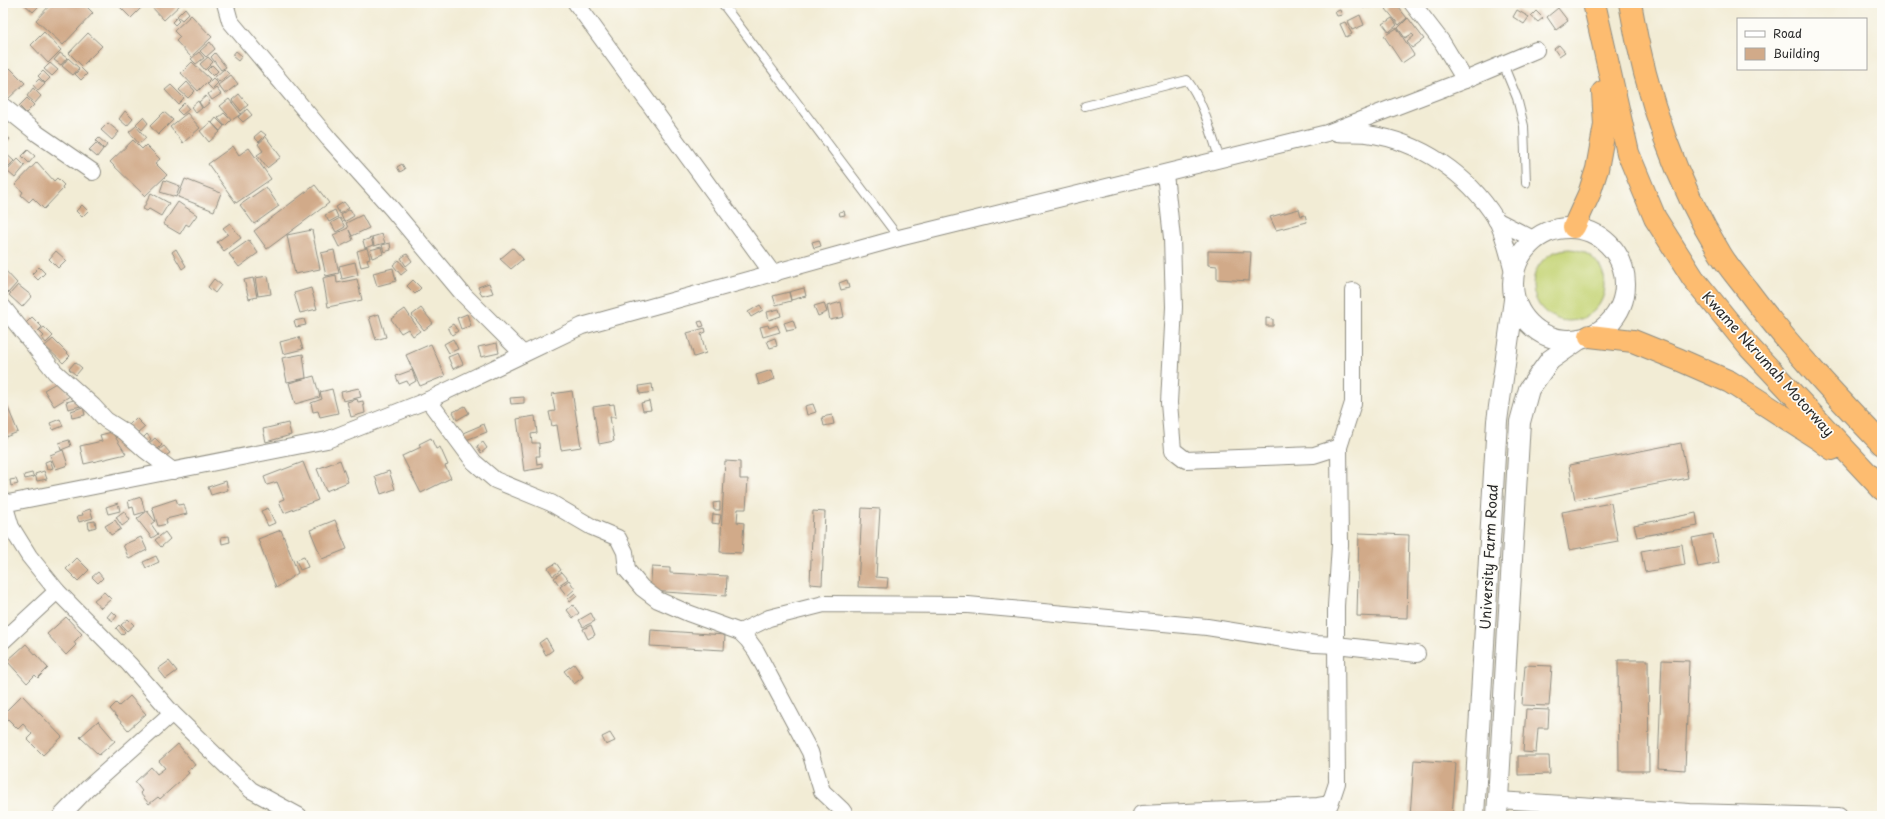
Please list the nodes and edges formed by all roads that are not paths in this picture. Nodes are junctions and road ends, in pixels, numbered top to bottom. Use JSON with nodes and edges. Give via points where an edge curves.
{"nodes":[{"id":1,"x":225,"y":3,"type":"edge"},
{"id":2,"x":576,"y":3,"type":"edge"},
{"id":3,"x":722,"y":3,"type":"edge"},
{"id":4,"x":1412,"y":3,"type":"edge"},
{"id":5,"x":1581,"y":3,"type":"edge"},
{"id":6,"x":1594,"y":3,"type":"edge"},
{"id":7,"x":1630,"y":3,"type":"edge"},
{"id":8,"x":1536,"y":50,"type":"dead end"},
{"id":9,"x":1503,"y":64,"type":"junction"},
{"id":10,"x":1465,"y":80,"type":"junction"},
{"id":11,"x":3,"y":106,"type":"edge"},
{"id":12,"x":1085,"y":106,"type":"dead end"},
{"id":13,"x":1327,"y":133,"type":"junction"},
{"id":14,"x":1220,"y":160,"type":"junction"},
{"id":15,"x":93,"y":172,"type":"dead end"},
{"id":16,"x":1164,"y":174,"type":"junction"},
{"id":17,"x":1526,"y":183,"type":"dead end"},
{"id":18,"x":1496,"y":220,"type":"junction"},
{"id":19,"x":1574,"y":227,"type":"junction"},
{"id":20,"x":899,"y":238,"type":"junction"},
{"id":21,"x":1533,"y":239,"type":"junction"},
{"id":22,"x":1513,"y":271,"type":"junction"},
{"id":23,"x":774,"y":274,"type":"junction"},
{"id":24,"x":1353,"y":292,"type":"dead end"},
{"id":25,"x":1514,"y":300,"type":"junction"},
{"id":26,"x":3,"y":308,"type":"edge"},
{"id":27,"x":1585,"y":338,"type":"junction"},
{"id":28,"x":523,"y":354,"type":"junction"},
{"id":29,"x":428,"y":400,"type":"junction"},
{"id":30,"x":1882,"y":444,"type":"edge"},
{"id":31,"x":1339,"y":447,"type":"junction"},
{"id":32,"x":174,"y":471,"type":"junction"},
{"id":33,"x":1882,"y":490,"type":"edge"},
{"id":34,"x":3,"y":502,"type":"edge"},
{"id":35,"x":57,"y":591,"type":"junction"},
{"id":36,"x":740,"y":632,"type":"junction"},
{"id":37,"x":3,"y":641,"type":"edge"},
{"id":38,"x":1336,"y":645,"type":"junction"},
{"id":39,"x":1417,"y":654,"type":"dead end"},
{"id":40,"x":172,"y":713,"type":"junction"},
{"id":41,"x":1497,"y":808,"type":"edge"},
{"id":42,"x":1141,"y":814,"type":"dead end"},
{"id":43,"x":1473,"y":814,"type":"edge"},
{"id":44,"x":61,"y":816,"type":"edge"},
{"id":45,"x":299,"y":816,"type":"edge"},
{"id":46,"x":846,"y":816,"type":"edge"},
{"id":47,"x":1839,"y":816,"type":"edge"}],
"edges":[{"from":1,"to":28,"type":"street","via":[[230,21],[329,139],[462,293]]},
{"from":2,"to":23,"type":"street"},
{"from":3,"to":20,"type":"lane"},
{"from":4,"to":10,"type":"street","via":[[1442,42]]},
{"from":5,"to":19,"type":"highway","via":[[1602,87],[1605,125],[1595,175]]},
{"from":6,"to":33,"type":"highway","name":"Kwame Nkrumah Motorway","via":[[1628,153],[1655,218],[1693,278],[1750,347]]},
{"from":7,"to":30,"type":"highway","name":"Kwame Nkrumah Motorway","via":[[1654,108],[1683,185],[1722,255],[1768,317],[1816,375]]},
{"from":8,"to":9,"type":"street"},
{"from":9,"to":10,"type":"street"},
{"from":9,"to":17,"type":"lane","via":[[1517,98],[1524,126]]},
{"from":10,"to":13,"type":"street"},
{"from":11,"to":15,"type":"street"},
{"from":12,"to":14,"type":"lane","via":[[1187,80],[1204,114]]},
{"from":13,"to":14,"type":"street"},
{"from":13,"to":18,"type":"street","via":[[1367,134],[1406,144],[1442,162],[1473,188]]},
{"from":14,"to":16,"type":"street"},
{"from":16,"to":20,"type":"street"},
{"from":16,"to":31,"type":"street","via":[[1172,238],[1174,307],[1169,403],[1173,450],[1186,460],[1314,455]]},
{"from":18,"to":21,"type":"street"},
{"from":18,"to":22,"type":"street"},
{"from":19,"to":21,"type":"street","via":[[1560,227]]},
{"from":19,"to":27,"type":"street","via":[[1591,231],[1606,241],[1618,255],[1624,272],[1625,290],[1620,307],[1611,322]]},
{"from":20,"to":23,"type":"street"},
{"from":21,"to":22,"type":"street","via":[[1520,253]]},
{"from":22,"to":25,"type":"street"},
{"from":23,"to":28,"type":"street","via":[[582,326]]},
{"from":24,"to":31,"type":"street","via":[[1353,403]]},
{"from":25,"to":27,"type":"street","via":[[1524,318],[1540,332],[1559,340]]},
{"from":25,"to":43,"type":"street","name":"University Farm Road","via":[[1497,421]]},
{"from":26,"to":32,"type":"street","via":[[55,372],[106,420]]},
{"from":27,"to":33,"type":"highway","via":[[1633,341],[1730,382],[1820,440]]},
{"from":27,"to":41,"type":"street","name":"University Farm Road","via":[[1550,360],[1529,389],[1520,422]]},
{"from":28,"to":29,"type":"street"},
{"from":29,"to":32,"type":"street","via":[[327,440]]},
{"from":29,"to":36,"type":"street","via":[[474,462],[496,480],[551,503],[592,527],[618,538],[625,552],[628,570],[642,588],[658,600]]},
{"from":31,"to":38,"type":"street","via":[[1340,545]]},
{"from":32,"to":34,"type":"street"},
{"from":34,"to":35,"type":"street","via":[[11,527],[29,556]]},
{"from":35,"to":37,"type":"street"},
{"from":35,"to":40,"type":"street","via":[[129,664]]},
{"from":36,"to":38,"type":"street","via":[[769,618],[824,604],[968,605],[1207,627]]},
{"from":36,"to":46,"type":"street","via":[[756,652],[810,752],[822,790]]},
{"from":38,"to":39,"type":"street"},
{"from":38,"to":42,"type":"street","via":[[1337,783],[1330,804]]},
{"from":40,"to":44,"type":"street","via":[[87,789]]},
{"from":40,"to":45,"type":"street","via":[[251,790]]},
{"from":41,"to":47,"type":"street"}]}
